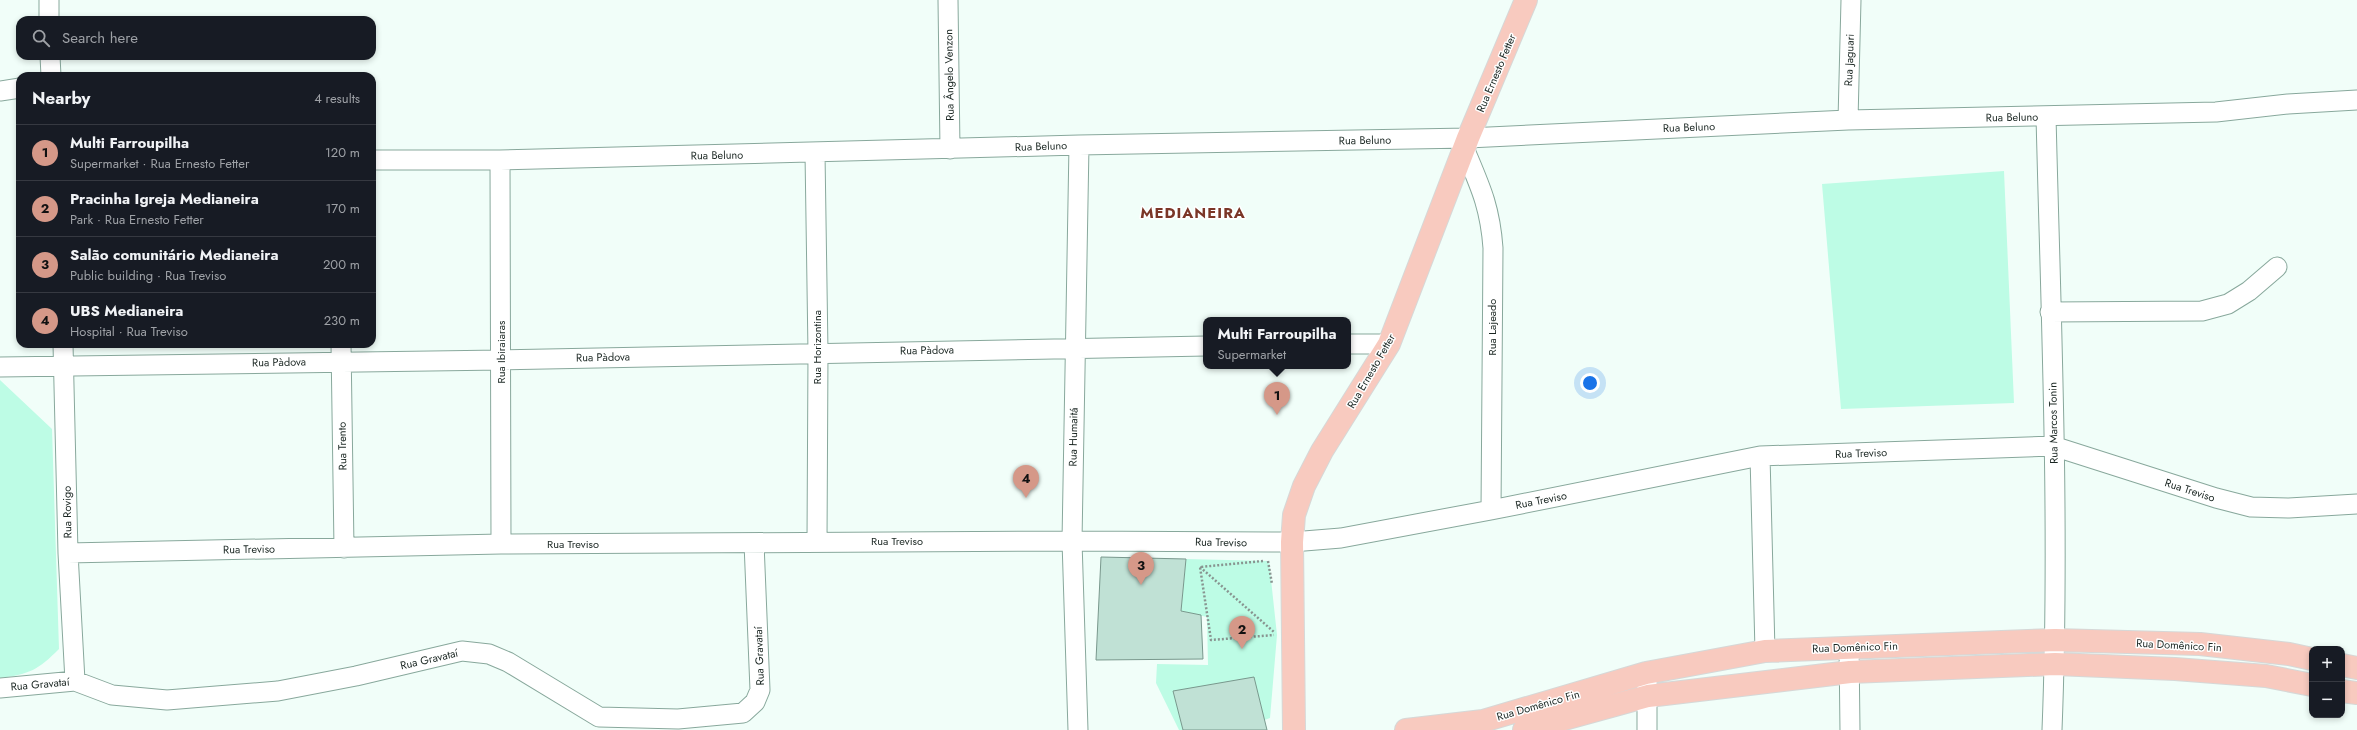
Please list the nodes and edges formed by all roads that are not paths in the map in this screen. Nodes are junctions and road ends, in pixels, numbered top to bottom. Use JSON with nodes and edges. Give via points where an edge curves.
{"nodes":[{"id":1,"x":49,"y":0,"type":"edge"},
{"id":2,"x":948,"y":0,"type":"edge"},
{"id":3,"x":1526,"y":0,"type":"edge"},
{"id":4,"x":1851,"y":0,"type":"edge"},
{"id":5,"x":49,"y":16,"type":"edge"},
{"id":6,"x":50,"y":60,"type":"edge"},
{"id":7,"x":51,"y":72,"type":"edge"},
{"id":8,"x":16,"y":88,"type":"edge"},
{"id":9,"x":0,"y":90,"type":"edge"},
{"id":10,"x":2357,"y":100,"type":"edge"},
{"id":11,"x":2046,"y":116,"type":"junction"},
{"id":12,"x":1848,"y":120,"type":"junction"},
{"id":13,"x":1466,"y":143,"type":"junction"},
{"id":14,"x":1079,"y":145,"type":"junction"},
{"id":15,"x":950,"y":149,"type":"junction"},
{"id":16,"x":815,"y":153,"type":"junction"},
{"id":17,"x":376,"y":160,"type":"edge"},
{"id":18,"x":500,"y":160,"type":"junction"},
{"id":19,"x":2277,"y":267,"type":"dead end"},
{"id":20,"x":2050,"y":312,"type":"junction"},
{"id":21,"x":1351,"y":344,"type":"edge"},
{"id":22,"x":1389,"y":344,"type":"junction"},
{"id":23,"x":1203,"y":346,"type":"edge"},
{"id":24,"x":1074,"y":347,"type":"junction"},
{"id":25,"x":63,"y":348,"type":"edge"},
{"id":26,"x":818,"y":352,"type":"junction"},
{"id":27,"x":341,"y":353,"type":"edge"},
{"id":28,"x":501,"y":360,"type":"junction"},
{"id":29,"x":64,"y":365,"type":"junction"},
{"id":30,"x":0,"y":367,"type":"edge"},
{"id":31,"x":2053,"y":446,"type":"junction"},
{"id":32,"x":1760,"y":456,"type":"junction"},
{"id":33,"x":2357,"y":504,"type":"edge"},
{"id":34,"x":1491,"y":510,"type":"junction"},
{"id":35,"x":1072,"y":540,"type":"junction"},
{"id":36,"x":817,"y":542,"type":"junction"},
{"id":37,"x":1292,"y":542,"type":"junction"},
{"id":38,"x":754,"y":543,"type":"junction"},
{"id":39,"x":501,"y":544,"type":"junction"},
{"id":40,"x":344,"y":548,"type":"junction"},
{"id":41,"x":68,"y":552,"type":"junction"},
{"id":42,"x":2055,"y":640,"type":"junction"},
{"id":43,"x":1849,"y":647,"type":"junction"},
{"id":44,"x":1765,"y":651,"type":"junction"},
{"id":45,"x":2309,"y":657,"type":"edge"},
{"id":46,"x":2055,"y":664,"type":"junction"},
{"id":47,"x":2345,"y":666,"type":"edge"},
{"id":48,"x":2357,"y":668,"type":"edge"},
{"id":49,"x":1646,"y":672,"type":"junction"},
{"id":50,"x":1850,"y":672,"type":"junction"},
{"id":51,"x":75,"y":681,"type":"junction"},
{"id":52,"x":2309,"y":684,"type":"edge"},
{"id":53,"x":0,"y":688,"type":"edge"},
{"id":54,"x":2345,"y":691,"type":"edge"},
{"id":55,"x":2357,"y":693,"type":"edge"},
{"id":56,"x":1648,"y":696,"type":"junction"},
{"id":57,"x":599,"y":724,"type":"edge"},
{"id":58,"x":1484,"y":725,"type":"edge"},
{"id":59,"x":1078,"y":730,"type":"edge"},
{"id":60,"x":1294,"y":730,"type":"edge"},
{"id":61,"x":1406,"y":730,"type":"edge"},
{"id":62,"x":1524,"y":730,"type":"edge"},
{"id":63,"x":1648,"y":730,"type":"edge"},
{"id":64,"x":1850,"y":730,"type":"edge"},
{"id":65,"x":2052,"y":730,"type":"edge"}],
"edges":[{"from":1,"to":5,"type":"street"},
{"from":2,"to":15,"type":"street","name":"Rua Ângelo Venzon"},
{"from":3,"to":13,"type":"main road","name":"Rua Ernesto Fetter"},
{"from":4,"to":12,"type":"street","name":"Rua Jaguari"},
{"from":6,"to":7,"type":"street"},
{"from":8,"to":9,"type":"street"},
{"from":10,"to":11,"type":"street","name":"Rua Beluno","via":[[2216,112]]},
{"from":11,"to":12,"type":"street","name":"Rua Beluno"},
{"from":11,"to":20,"type":"street","name":"Rua Marcos Tonin"},
{"from":12,"to":13,"type":"street","name":"Rua Beluno"},
{"from":13,"to":14,"type":"street","name":"Rua Beluno"},
{"from":13,"to":22,"type":"main road","name":"Rua Ernesto Fetter"},
{"from":13,"to":34,"type":"street","name":"Rua Lajeado","via":[[1486,200],[1493,248]]},
{"from":14,"to":15,"type":"street","name":"Rua Beluno"},
{"from":14,"to":24,"type":"street","name":"Rua Humaitá"},
{"from":15,"to":16,"type":"street","name":"Rua Beluno"},
{"from":16,"to":18,"type":"street","name":"Rua Beluno"},
{"from":16,"to":26,"type":"street","name":"Rua Horizontina"},
{"from":17,"to":18,"type":"street","name":"Rua Beluno"},
{"from":18,"to":28,"type":"street","name":"Rua Ibiraiaras"},
{"from":19,"to":20,"type":"street","via":[[2249,291],[2228,304],[2202,311]]},
{"from":20,"to":31,"type":"street","name":"Rua Marcos Tonin"},
{"from":21,"to":22,"type":"street"},
{"from":22,"to":37,"type":"main road","name":"Rua Ernesto Fetter","via":[[1322,451],[1304,486],[1294,515]]},
{"from":23,"to":24,"type":"street","name":"Rua Pàdova"},
{"from":24,"to":26,"type":"street","name":"Rua Pàdova"},
{"from":24,"to":35,"type":"street","name":"Rua Humaitá"},
{"from":25,"to":29,"type":"street","name":"Rua Rovigo"},
{"from":26,"to":28,"type":"street","name":"Rua Pàdova"},
{"from":26,"to":36,"type":"street","name":"Rua Horizontina"},
{"from":27,"to":28,"type":"street","name":"Rua Pàdova"},
{"from":27,"to":29,"type":"street","name":"Rua Pàdova"},
{"from":27,"to":40,"type":"street","name":"Rua Trento"},
{"from":28,"to":39,"type":"street","name":"Rua Ibiraiaras"},
{"from":29,"to":30,"type":"street","name":"Rua Pàdova"},
{"from":29,"to":41,"type":"street","name":"Rua Rovigo"},
{"from":31,"to":32,"type":"street","name":"Rua Treviso"},
{"from":31,"to":33,"type":"street","name":"Rua Treviso","via":[[2251,507],[2289,508]]},
{"from":31,"to":42,"type":"street","name":"Rua Marcos Tonin"},
{"from":32,"to":34,"type":"street","name":"Rua Treviso"},
{"from":32,"to":44,"type":"street"},
{"from":34,"to":37,"type":"street","name":"Rua Treviso","via":[[1341,538]]},
{"from":35,"to":36,"type":"street","name":"Rua Treviso"},
{"from":35,"to":37,"type":"street","name":"Rua Treviso"},
{"from":35,"to":59,"type":"street","name":"Rua Humaitá"},
{"from":36,"to":38,"type":"street","name":"Rua Treviso"},
{"from":37,"to":60,"type":"main road","name":"Rua Ernesto Fetter"},
{"from":38,"to":39,"type":"street","name":"Rua Treviso"},
{"from":38,"to":57,"type":"street","name":"Rua Gravataí","via":[[760,690],[755,702],[743,713]]},
{"from":39,"to":40,"type":"street","name":"Rua Treviso"},
{"from":40,"to":41,"type":"street","name":"Rua Treviso"},
{"from":41,"to":51,"type":"street","name":"Rua Rovigo"},
{"from":42,"to":43,"type":"main road","name":"Rua Domênico Fin"},
{"from":42,"to":45,"type":"main road","name":"Rua Domênico Fin","via":[[2200,644]]},
{"from":42,"to":46,"type":"street","name":"Rua Marcos Tonin"},
{"from":43,"to":44,"type":"main road","name":"Rua Domênico Fin"},
{"from":43,"to":50,"type":"street"},
{"from":44,"to":49,"type":"main road","name":"Rua Domênico Fin"},
{"from":46,"to":50,"type":"main road","name":"Rua Domênico Fin"},
{"from":46,"to":52,"type":"main road","name":"Rua Domênico Fin","via":[[2266,676]]},
{"from":46,"to":65,"type":"street","name":"Rua Marcos Tonin"},
{"from":47,"to":48,"type":"main road"},
{"from":49,"to":56,"type":"street"},
{"from":49,"to":58,"type":"main road","name":"Rua Domênico Fin"},
{"from":50,"to":56,"type":"main road","name":"Rua Domênico Fin"},
{"from":50,"to":64,"type":"street"},
{"from":51,"to":53,"type":"street","name":"Rua Gravataí"},
{"from":51,"to":57,"type":"street","name":"Rua Gravataí","via":[[112,695],[175,699],[278,691],[462,651],[489,654],[508,662]]},
{"from":54,"to":55,"type":"main road"},
{"from":56,"to":62,"type":"main road","name":"Rua Domênico Fin"},
{"from":56,"to":63,"type":"street"},
{"from":58,"to":61,"type":"main road","name":"Rua Domênico Fin"}]}
